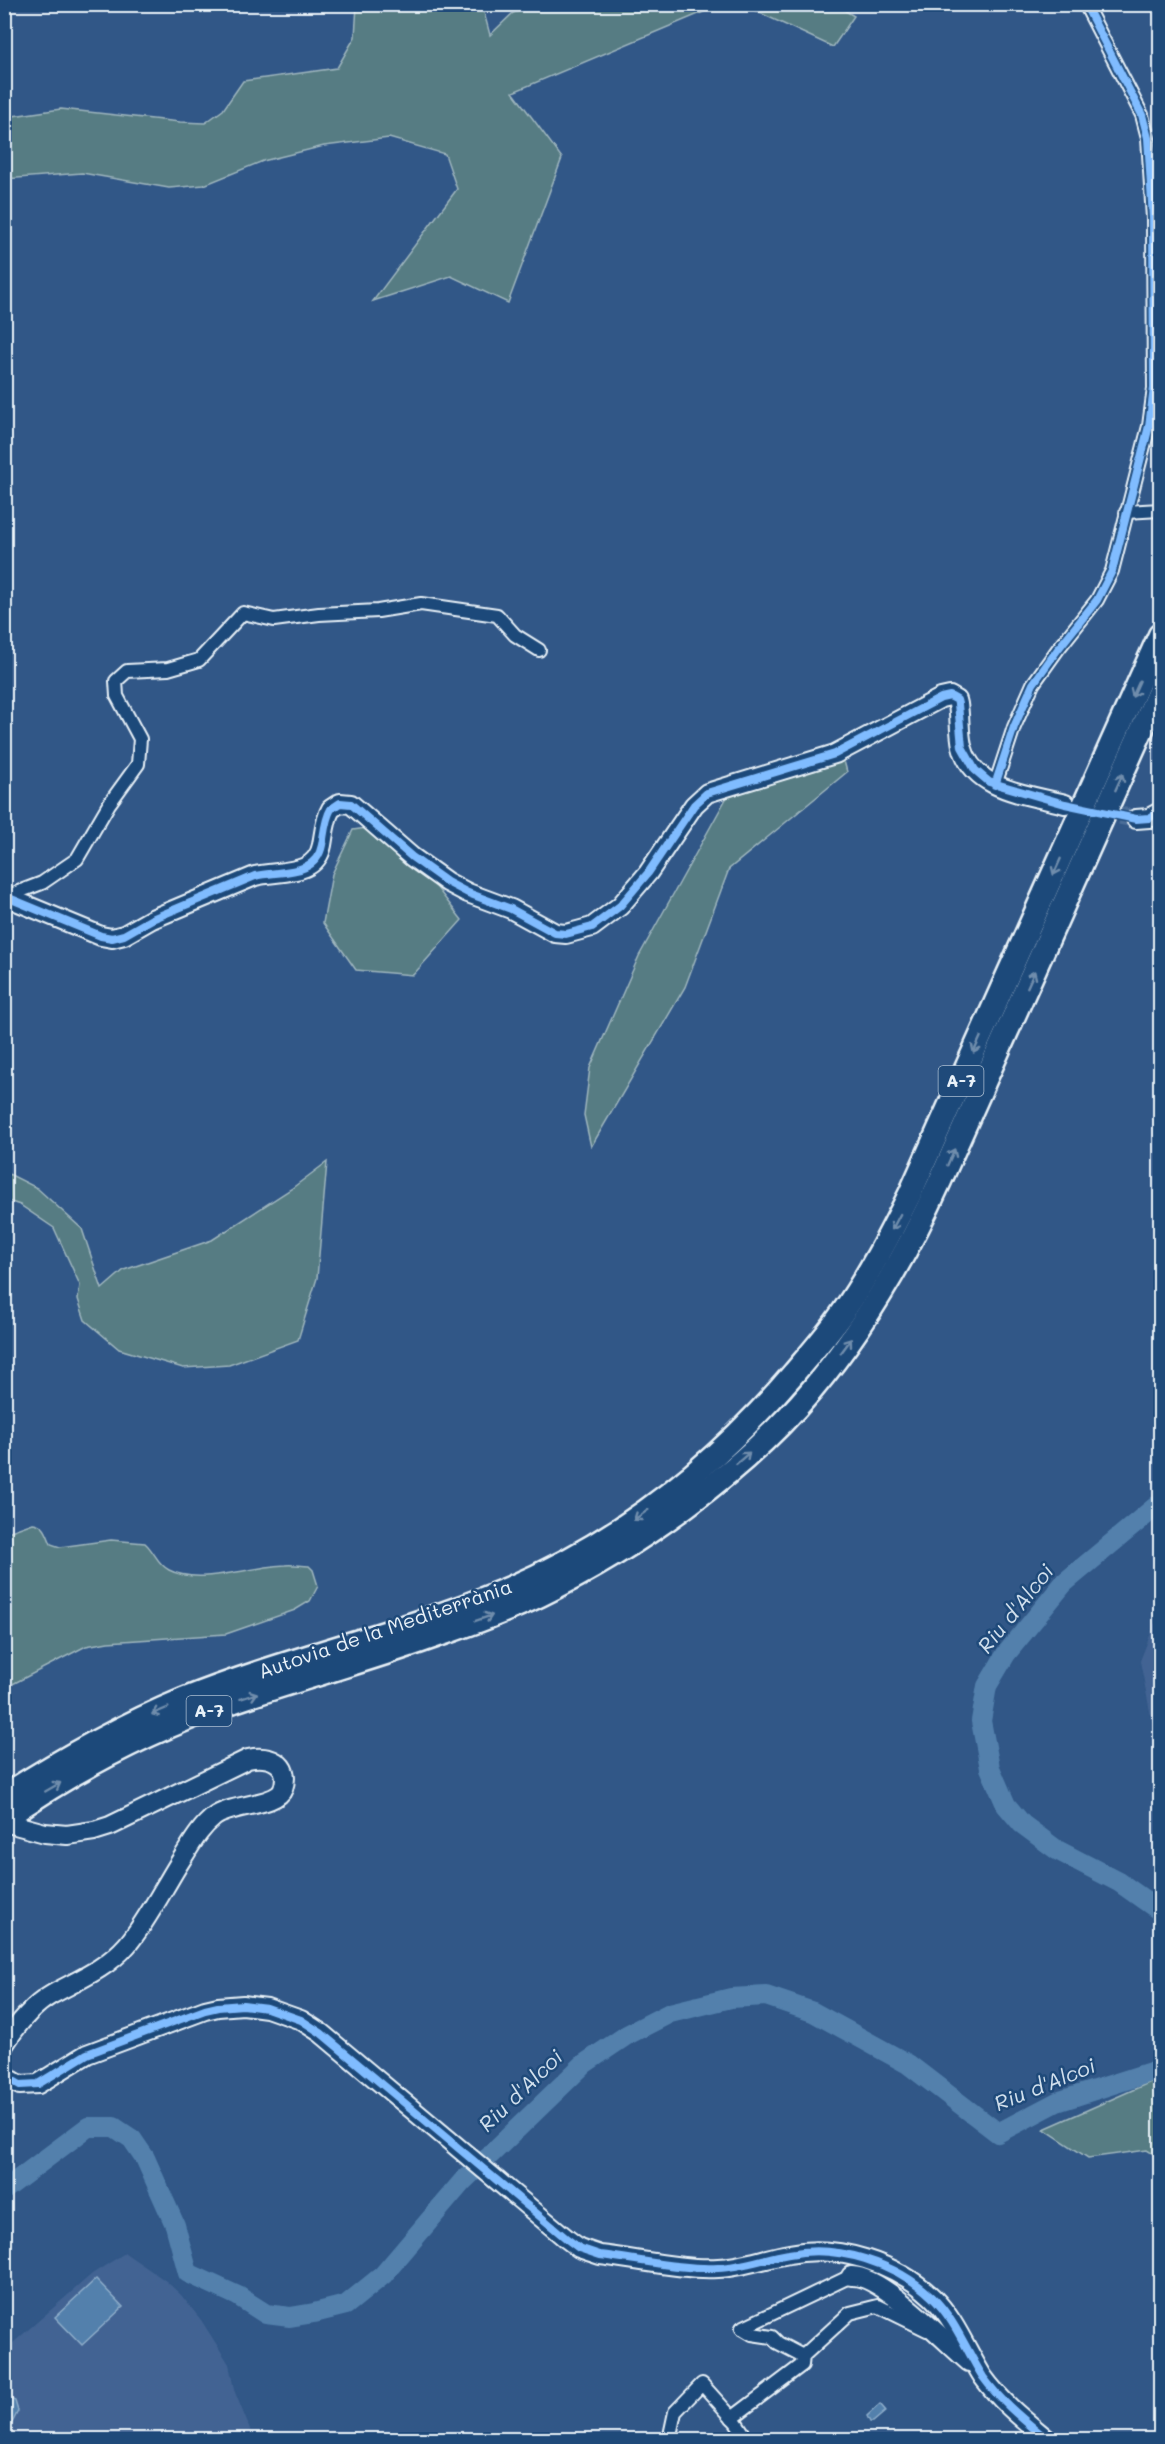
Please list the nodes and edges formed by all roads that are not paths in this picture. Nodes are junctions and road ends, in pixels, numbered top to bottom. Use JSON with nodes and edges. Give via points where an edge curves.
{"nodes":[{"id":1,"x":1085,"y":4,"type":"edge"},
{"id":2,"x":1161,"y":510,"type":"edge"},
{"id":3,"x":1126,"y":512,"type":"junction"},
{"id":4,"x":1161,"y":635,"type":"edge"},
{"id":5,"x":539,"y":650,"type":"dead end"},
{"id":6,"x":1161,"y":689,"type":"edge"},
{"id":7,"x":995,"y":785,"type":"junction"},
{"id":8,"x":1065,"y":804,"type":"dead end"},
{"id":9,"x":1161,"y":812,"type":"edge"},
{"id":10,"x":1136,"y":819,"type":"tunnel mouth"},
{"id":11,"x":7,"y":897,"type":"edge"},
{"id":12,"x":693,"y":1488,"type":"junction"},
{"id":13,"x":422,"y":1631,"type":"junction"},
{"id":14,"x":4,"y":1796,"type":"edge"},
{"id":15,"x":4,"y":1820,"type":"edge"},
{"id":16,"x":4,"y":2044,"type":"edge"},
{"id":17,"x":4,"y":2072,"type":"edge"},
{"id":18,"x":851,"y":2276,"type":"joint"},
{"id":19,"x":942,"y":2337,"type":"junction"},
{"id":20,"x":803,"y":2356,"type":"junction"},
{"id":21,"x":978,"y":2367,"type":"junction"},
{"id":22,"x":732,"y":2418,"type":"junction"},
{"id":23,"x":669,"y":2439,"type":"edge"},
{"id":24,"x":748,"y":2439,"type":"edge"},
{"id":25,"x":1048,"y":2439,"type":"edge"}],
"edges":[{"from":1,"to":3,"type":"street","via":[[1142,115],[1149,152],[1154,388],[1149,426]]},
{"from":2,"to":3,"type":"street"},
{"from":3,"to":7,"type":"street","via":[[1104,590],[1033,684]]},
{"from":4,"to":12,"type":"highway","name":"Autovia de la Mediterrània","number":"A-7","one_way":true,"via":[[910,1194],[877,1257],[814,1350]]},
{"from":5,"to":11,"type":"street","via":[[515,635],[497,615],[421,604],[274,620],[243,612],[199,660],[168,669],[127,671],[116,681],[117,696],[140,739],[138,764],[77,859],[51,878]]},
{"from":12,"to":6,"type":"highway","name":"Autovia de la Mediterrània","number":"A-7","one_way":true,"via":[[765,1438],[810,1392],[891,1277],[929,1204]]},
{"from":7,"to":8,"type":"street"},
{"from":7,"to":11,"type":"street","via":[[969,763],[962,747],[957,700],[945,696],[835,754],[707,793],[620,906],[592,927],[572,934],[555,933],[511,909],[456,887],[346,803],[328,813],[321,852],[309,866],[255,876],[118,937],[101,936]]},
{"from":9,"to":10,"type":"street"},
{"from":12,"to":13,"type":"highway","name":"Autovia de la Mediterrània","number":"A-7","via":[[580,1554]]},
{"from":13,"to":14,"type":"highway","name":"Autovia de la Mediterrània","number":"A-7","one_way":true,"via":[[249,1676],[185,1700],[80,1749]]},
{"from":15,"to":13,"type":"highway","name":"Autovia de la Mediterrània","number":"A-7","one_way":true,"via":[[89,1766],[154,1734]]},
{"from":15,"to":16,"type":"street","via":[[45,1833],[74,1834],[110,1826],[248,1759],[267,1757],[284,1774],[283,1790],[278,1796],[225,1810],[205,1825],[126,1946],[99,1970],[39,2004]]},
{"from":17,"to":21,"type":"street","via":[[20,2085],[38,2084],[87,2054],[205,2010],[230,2006],[267,2008],[321,2032],[573,2244],[593,2253],[701,2268],[730,2267],[813,2251],[877,2263],[927,2292],[948,2316]]},
{"from":18,"to":19,"type":"street","via":[[870,2280]]},
{"from":18,"to":20,"type":"street","via":[[742,2328],[772,2337]]},
{"from":19,"to":20,"type":"street","via":[[878,2306],[850,2313]]},
{"from":19,"to":21,"type":"street"},
{"from":20,"to":22,"type":"street","via":[[802,2365]]},
{"from":21,"to":25,"type":"street","via":[[1002,2400]]},
{"from":22,"to":23,"type":"street","via":[[702,2384],[675,2412]]},
{"from":22,"to":24,"type":"street"}]}
